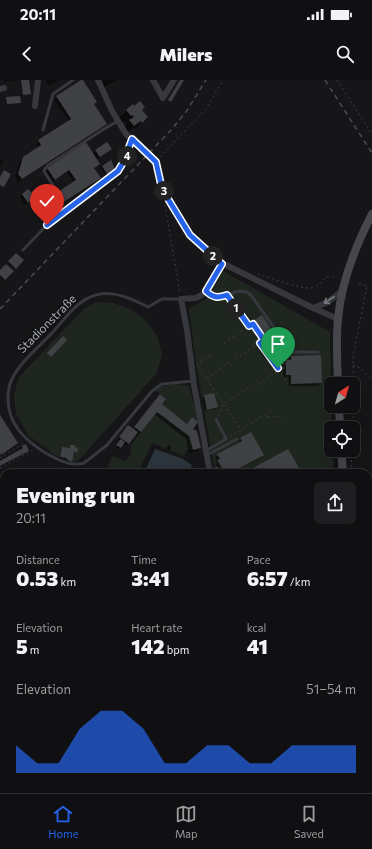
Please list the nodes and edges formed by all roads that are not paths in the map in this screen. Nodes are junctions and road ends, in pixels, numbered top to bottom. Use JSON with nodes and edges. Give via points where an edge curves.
{"nodes":[{"id":1,"x":38,"y":80,"type":"edge"},
{"id":2,"x":73,"y":80,"type":"edge"},
{"id":3,"x":98,"y":80,"type":"edge"},
{"id":4,"x":153,"y":80,"type":"edge"},
{"id":5,"x":174,"y":80,"type":"edge"},
{"id":6,"x":35,"y":106,"type":"dead end"},
{"id":7,"x":118,"y":121,"type":"junction"},
{"id":8,"x":43,"y":130,"type":"dead end"},
{"id":9,"x":132,"y":139,"type":"junction"},
{"id":10,"x":54,"y":186,"type":"dead end"},
{"id":11,"x":372,"y":214,"type":"edge"},
{"id":12,"x":23,"y":250,"type":"dead end"},
{"id":13,"x":222,"y":264,"type":"junction"},
{"id":14,"x":344,"y":290,"type":"junction"},
{"id":15,"x":206,"y":291,"type":"junction"},
{"id":16,"x":181,"y":299,"type":"junction"},
{"id":17,"x":313,"y":308,"type":"junction"},
{"id":18,"x":338,"y":319,"type":"junction"},
{"id":19,"x":318,"y":352,"type":"dead end"},
{"id":20,"x":338,"y":377,"type":"edge"},
{"id":21,"x":193,"y":381,"type":"junction"},
{"id":22,"x":216,"y":419,"type":"road end"},
{"id":23,"x":237,"y":439,"type":"dead end"},
{"id":24,"x":206,"y":453,"type":"junction"},
{"id":25,"x":342,"y":457,"type":"edge"},
{"id":26,"x":209,"y":469,"type":"edge"},
{"id":27,"x":343,"y":469,"type":"edge"}],
"edges":[{"from":1,"to":6,"type":"street"},
{"from":2,"to":8,"type":"lane","via":[[53,94]]},
{"from":3,"to":7,"type":"street"},
{"from":4,"to":5,"type":"street","via":[[163,98]]},
{"from":7,"to":9,"type":"street"},
{"from":7,"to":10,"type":"lane","via":[[44,169]]},
{"from":9,"to":12,"type":"lane","via":[[118,171],[47,225]]},
{"from":9,"to":13,"type":"street","via":[[156,162],[162,189],[190,235]]},
{"from":11,"to":14,"type":"street","via":[[356,249]]},
{"from":13,"to":15,"type":"street"},
{"from":13,"to":17,"type":"street"},
{"from":14,"to":17,"type":"street","one_way":true,"via":[[328,302]]},
{"from":14,"to":18,"type":"street"},
{"from":15,"to":16,"type":"street","name":"Stadionstraße","via":[[196,298]]},
{"from":15,"to":19,"type":"lane","via":[[217,298],[238,291],[247,292],[291,352]]},
{"from":16,"to":21,"type":"street"},
{"from":16,"to":21,"type":"lane","name":"Stadionstraße","via":[[162,299],[148,307],[128,297],[113,294],[96,295],[80,303],[12,379],[8,407],[14,425],[28,440],[64,462],[77,464],[84,462],[107,445],[152,391],[162,384]]},
{"from":17,"to":18,"type":"street"},
{"from":18,"to":20,"type":"street"},
{"from":21,"to":24,"type":"street"},
{"from":22,"to":24,"type":"lane","via":[[226,439]]},
{"from":23,"to":24,"type":"lane"},
{"from":24,"to":26,"type":"street"},
{"from":25,"to":27,"type":"street"}]}
